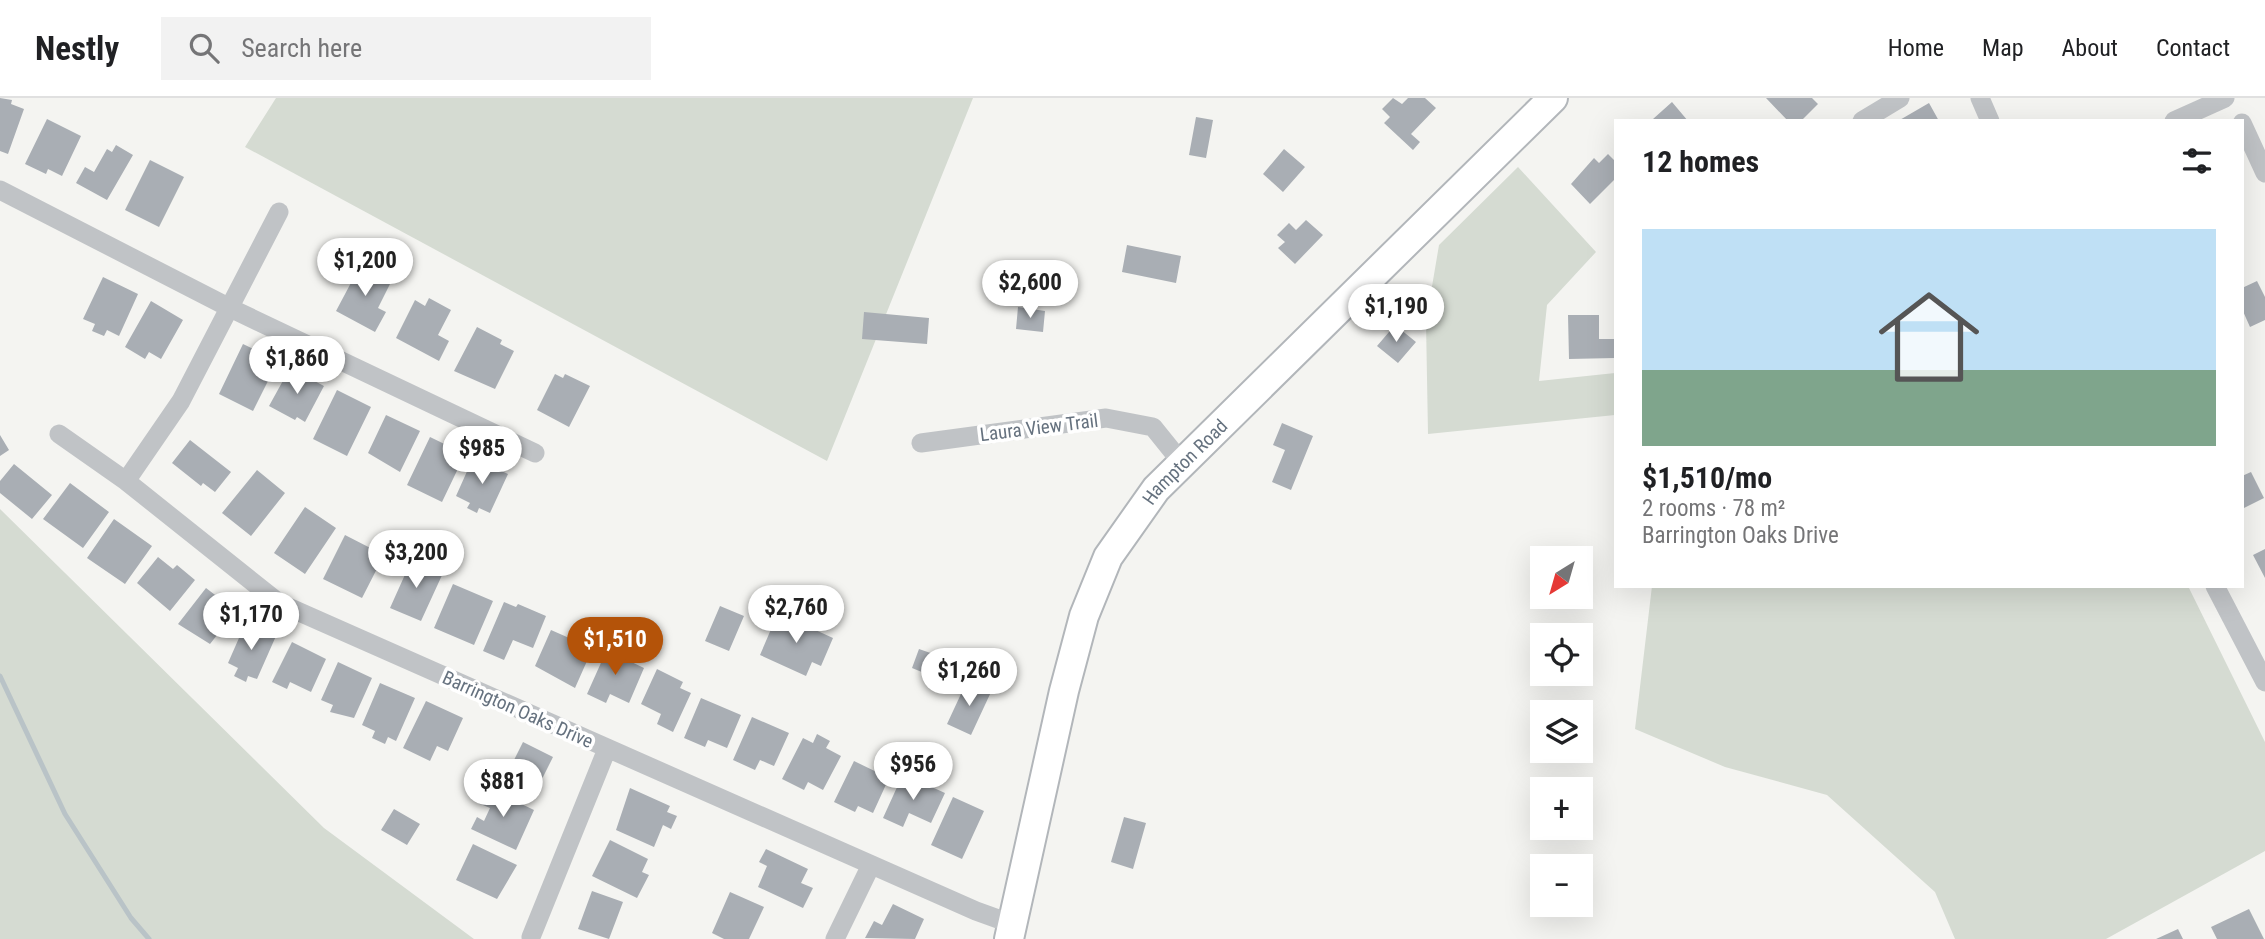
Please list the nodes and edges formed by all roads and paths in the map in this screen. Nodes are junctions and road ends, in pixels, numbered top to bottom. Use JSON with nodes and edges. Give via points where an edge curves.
{"nodes":[{"id":1,"x":1553,"y":98,"type":"edge"},
{"id":2,"x":1900,"y":98,"type":"edge"},
{"id":3,"x":1980,"y":98,"type":"edge"},
{"id":4,"x":2225,"y":98,"type":"edge"},
{"id":5,"x":2230,"y":98,"type":"edge"},
{"id":6,"x":1864,"y":119,"type":"edge"},
{"id":7,"x":1989,"y":119,"type":"edge"},
{"id":8,"x":2178,"y":119,"type":"edge"},
{"id":9,"x":2240,"y":119,"type":"edge"},
{"id":10,"x":2244,"y":128,"type":"edge"},
{"id":11,"x":2265,"y":173,"type":"edge"},
{"id":12,"x":0,"y":190,"type":"edge"},
{"id":13,"x":279,"y":212,"type":"dead end"},
{"id":14,"x":230,"y":308,"type":"junction"},
{"id":15,"x":60,"y":434,"type":"dead end"},
{"id":16,"x":921,"y":443,"type":"dead end"},
{"id":17,"x":535,"y":453,"type":"dead end"},
{"id":18,"x":1182,"y":463,"type":"junction"},
{"id":19,"x":126,"y":481,"type":"junction"},
{"id":20,"x":2216,"y":588,"type":"edge"},
{"id":21,"x":2265,"y":682,"type":"edge"},
{"id":22,"x":607,"y":749,"type":"junction"},
{"id":23,"x":871,"y":865,"type":"junction"},
{"id":24,"x":1010,"y":931,"type":"edge"},
{"id":25,"x":531,"y":937,"type":"dead end"},
{"id":26,"x":835,"y":939,"type":"edge"}],
"edges":[{"from":1,"to":18,"type":"main road","name":"Hampton Road"},
{"from":2,"to":6,"type":"street"},
{"from":3,"to":7,"type":"street"},
{"from":4,"to":8,"type":"street"},
{"from":5,"to":9,"type":"street"},
{"from":10,"to":11,"type":"street"},
{"from":12,"to":14,"type":"street"},
{"from":13,"to":14,"type":"street"},
{"from":14,"to":17,"type":"street"},
{"from":14,"to":19,"type":"street","via":[[181,401]]},
{"from":15,"to":19,"type":"street","name":"Barrington Oaks Drive"},
{"from":16,"to":18,"type":"street","name":"Laura View Trail","via":[[1106,418],[1153,427]]},
{"from":18,"to":24,"type":"main road","name":"Hampton Road","via":[[1156,489],[1108,557],[1084,616]]},
{"from":19,"to":22,"type":"street","name":"Barrington Oaks Drive","via":[[279,603]]},
{"from":20,"to":21,"type":"street"},
{"from":22,"to":23,"type":"street","name":"Barrington Oaks Drive"},
{"from":22,"to":25,"type":"street"},
{"from":23,"to":24,"type":"street","name":"Barrington Oaks Drive"},
{"from":23,"to":26,"type":"street"}]}
